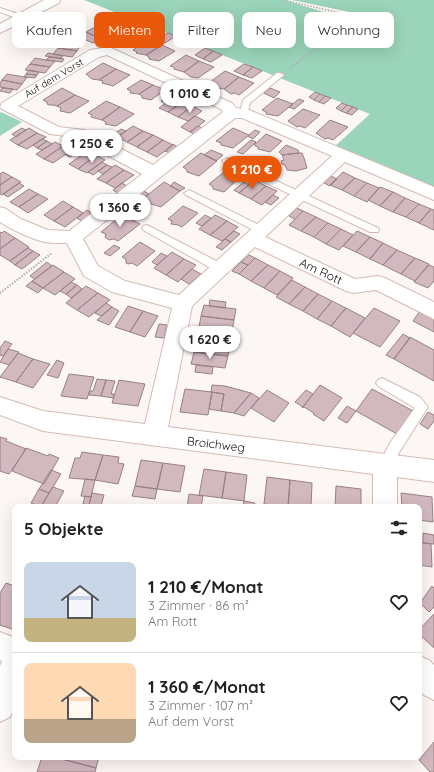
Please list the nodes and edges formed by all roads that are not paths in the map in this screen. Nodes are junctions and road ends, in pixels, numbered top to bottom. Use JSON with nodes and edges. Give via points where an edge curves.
{"nodes":[{"id":1,"x":54,"y":0,"type":"edge"},
{"id":2,"x":10,"y":4,"type":"dead end"},
{"id":3,"x":0,"y":9,"type":"edge"},
{"id":4,"x":32,"y":12,"type":"edge"},
{"id":5,"x":12,"y":14,"type":"edge"},
{"id":6,"x":12,"y":23,"type":"edge"},
{"id":7,"x":0,"y":29,"type":"edge"},
{"id":8,"x":280,"y":75,"type":"road end"},
{"id":9,"x":237,"y":113,"type":"junction"},
{"id":10,"x":343,"y":156,"type":"junction"},
{"id":11,"x":227,"y":161,"type":"dead end"},
{"id":12,"x":154,"y":173,"type":"junction"},
{"id":13,"x":189,"y":193,"type":"dead end"},
{"id":14,"x":434,"y":194,"type":"edge"},
{"id":15,"x":299,"y":195,"type":"junction"},
{"id":16,"x":0,"y":213,"type":"edge"},
{"id":17,"x":147,"y":228,"type":"dead end"},
{"id":18,"x":374,"y":230,"type":"dead end"},
{"id":19,"x":257,"y":234,"type":"junction"},
{"id":20,"x":73,"y":237,"type":"junction"},
{"id":21,"x":220,"y":268,"type":"junction"},
{"id":22,"x":183,"y":303,"type":"junction"},
{"id":23,"x":434,"y":311,"type":"edge"},
{"id":24,"x":382,"y":383,"type":"dead end"},
{"id":25,"x":0,"y":406,"type":"edge"},
{"id":26,"x":154,"y":436,"type":"junction"},
{"id":27,"x":385,"y":466,"type":"junction"},
{"id":28,"x":434,"y":471,"type":"edge"},
{"id":29,"x":385,"y":504,"type":"edge"},
{"id":30,"x":0,"y":646,"type":"edge"},
{"id":31,"x":12,"y":651,"type":"edge"},
{"id":32,"x":12,"y":673,"type":"edge"},
{"id":33,"x":422,"y":673,"type":"edge"},
{"id":34,"x":434,"y":685,"type":"edge"},
{"id":35,"x":0,"y":707,"type":"edge"}],
"edges":[{"from":1,"to":4,"type":"street"},
{"from":2,"to":3,"type":"lane"},
{"from":3,"to":5,"type":"lane"},
{"from":6,"to":7,"type":"street"},
{"from":8,"to":9,"type":"lane","via":[[246,102]]},
{"from":9,"to":10,"type":"street"},
{"from":9,"to":12,"type":"street"},
{"from":9,"to":12,"type":"street","name":"Auf dem Vorst","via":[[109,51],[95,53],[20,105],[56,131],[78,133]]},
{"from":10,"to":14,"type":"street"},
{"from":10,"to":15,"type":"street"},
{"from":11,"to":15,"type":"lane"},
{"from":12,"to":20,"type":"street"},
{"from":13,"to":19,"type":"lane","name":"Am Rott"},
{"from":15,"to":18,"type":"lane"},
{"from":15,"to":19,"type":"street"},
{"from":16,"to":20,"type":"street","via":[[46,236]]},
{"from":17,"to":21,"type":"lane"},
{"from":19,"to":21,"type":"street"},
{"from":19,"to":23,"type":"street","name":"Am Rott","via":[[353,286],[378,282]]},
{"from":20,"to":22,"type":"street","via":[[91,271],[119,287]]},
{"from":21,"to":22,"type":"street"},
{"from":22,"to":26,"type":"street"},
{"from":24,"to":27,"type":"lane","via":[[416,401],[422,407]]},
{"from":25,"to":26,"type":"street","name":"Broichweg","via":[[43,421]]},
{"from":26,"to":27,"type":"street","name":"Broichweg"},
{"from":27,"to":28,"type":"street","name":"Broichweg"},
{"from":27,"to":29,"type":"street"},
{"from":30,"to":31,"type":"street"},
{"from":32,"to":35,"type":"street"},
{"from":33,"to":34,"type":"street"}]}
